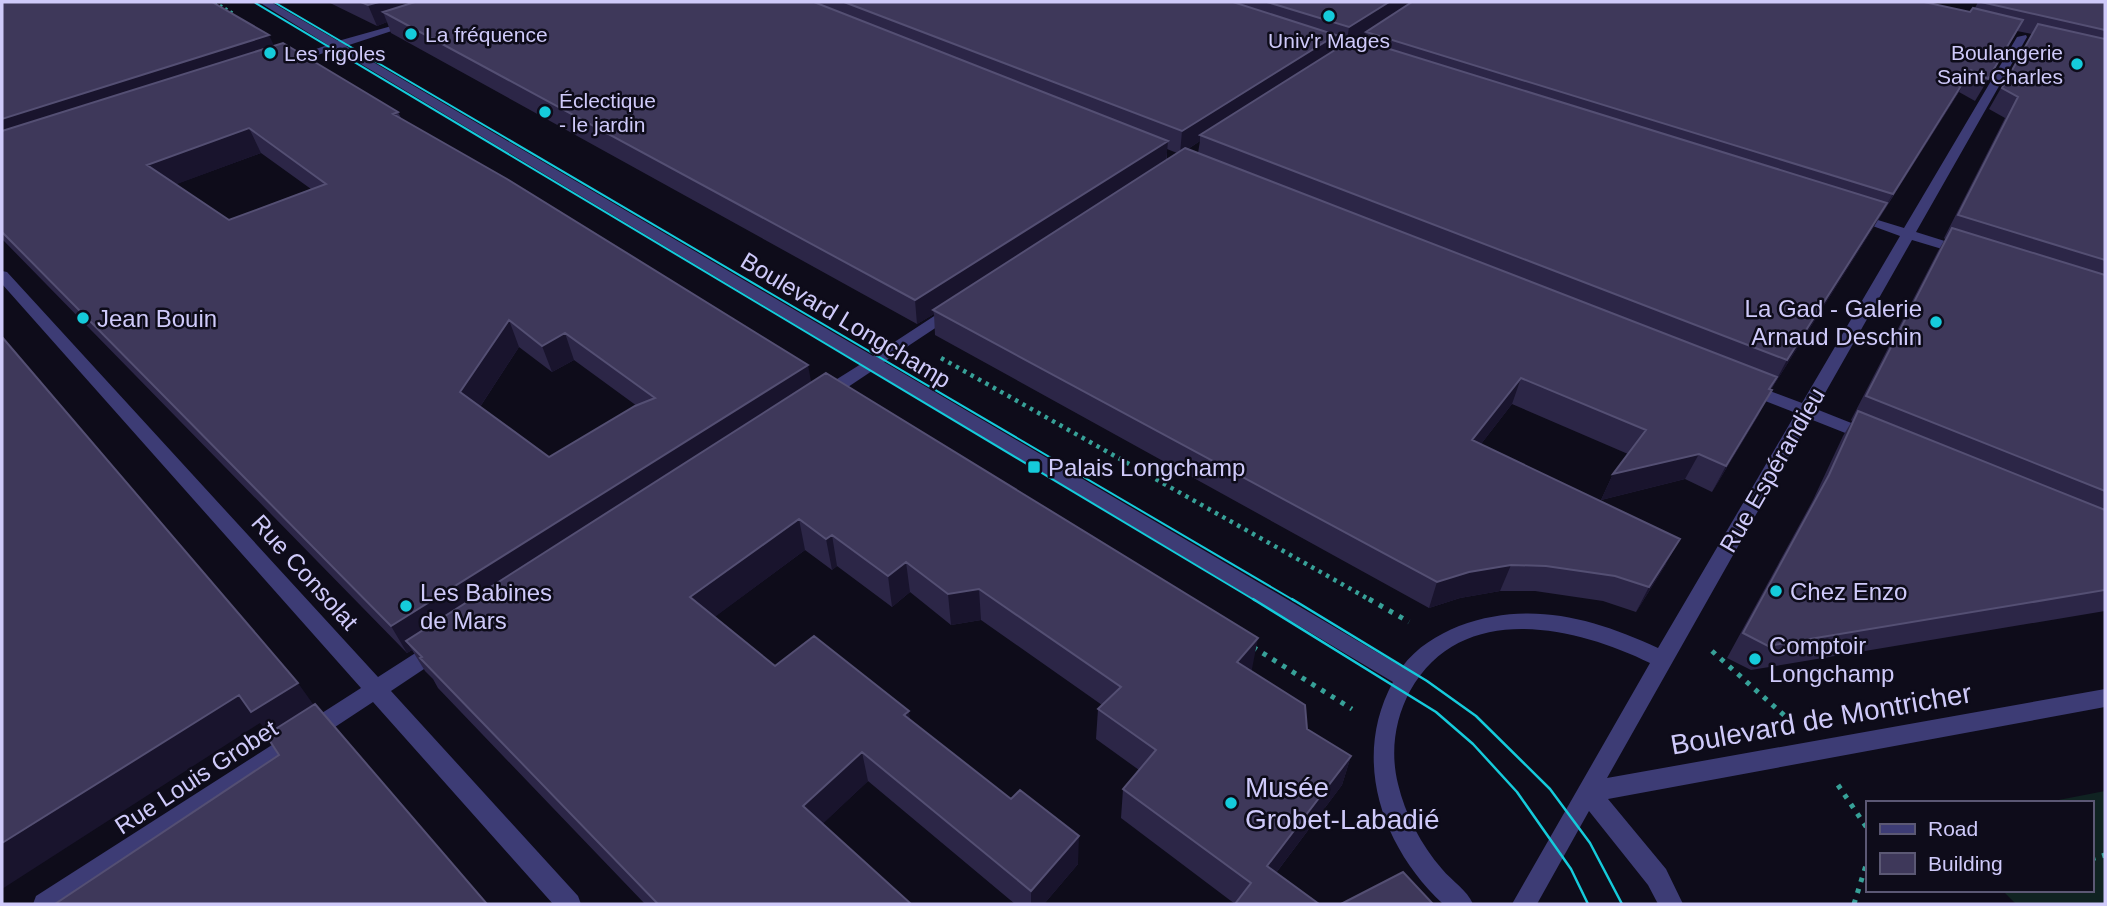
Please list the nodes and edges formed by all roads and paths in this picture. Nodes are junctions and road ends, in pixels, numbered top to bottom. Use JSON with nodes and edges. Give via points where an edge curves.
{"nodes":[{"id":1,"x":264,"y":2,"type":"edge"},
{"id":2,"x":418,"y":19,"type":"edge"},
{"id":3,"x":2022,"y":37,"type":"edge"},
{"id":4,"x":337,"y":45,"type":"junction"},
{"id":5,"x":264,"y":69,"type":"edge"},
{"id":6,"x":1836,"y":211,"type":"edge"},
{"id":7,"x":1909,"y":234,"type":"junction"},
{"id":8,"x":1970,"y":254,"type":"edge"},
{"id":9,"x":2,"y":275,"type":"edge"},
{"id":10,"x":966,"y":302,"type":"edge"},
{"id":11,"x":937,"y":355,"type":"dead end"},
{"id":12,"x":873,"y":362,"type":"junction"},
{"id":13,"x":1728,"y":380,"type":"edge"},
{"id":14,"x":812,"y":403,"type":"edge"},
{"id":15,"x":1806,"y":411,"type":"junction"},
{"id":16,"x":1881,"y":442,"type":"edge"},
{"id":17,"x":1415,"y":625,"type":"dead end"},
{"id":18,"x":452,"y":640,"type":"edge"},
{"id":19,"x":1244,"y":642,"type":"edge"},
{"id":20,"x":1714,"y":652,"type":"dead end"},
{"id":21,"x":1662,"y":660,"type":"junction"},
{"id":22,"x":1405,"y":679,"type":"junction"},
{"id":23,"x":376,"y":689,"type":"junction"},
{"id":24,"x":2105,"y":698,"type":"edge"},
{"id":25,"x":1780,"y":709,"type":"dead end"},
{"id":26,"x":1357,"y":712,"type":"dead end"},
{"id":27,"x":1839,"y":787,"type":"dead end"},
{"id":28,"x":1588,"y":792,"type":"junction"},
{"id":29,"x":1866,"y":827,"type":"edge"},
{"id":30,"x":1866,"y":865,"type":"edge"},
{"id":31,"x":45,"y":904,"type":"edge"},
{"id":32,"x":569,"y":904,"type":"edge"},
{"id":33,"x":1461,"y":904,"type":"edge"},
{"id":34,"x":1524,"y":904,"type":"edge"},
{"id":35,"x":1671,"y":904,"type":"edge"},
{"id":36,"x":1854,"y":904,"type":"edge"}],
"edges":[{"from":1,"to":4,"type":"street","name":"Boulevard Longchamp"},
{"from":2,"to":4,"type":"street"},
{"from":3,"to":7,"type":"street","name":"Rue Espérandieu"},
{"from":4,"to":5,"type":"street"},
{"from":4,"to":12,"type":"street","name":"Boulevard Longchamp"},
{"from":6,"to":7,"type":"street"},
{"from":7,"to":8,"type":"street"},
{"from":7,"to":15,"type":"street","name":"Rue Espérandieu"},
{"from":9,"to":23,"type":"street","name":"Rue Consolat"},
{"from":10,"to":12,"type":"street"},
{"from":11,"to":17,"type":"path"},
{"from":12,"to":14,"type":"street"},
{"from":12,"to":22,"type":"street","name":"Boulevard Longchamp"},
{"from":13,"to":15,"type":"street"},
{"from":15,"to":16,"type":"street"},
{"from":15,"to":21,"type":"street","name":"Rue Espérandieu"},
{"from":18,"to":23,"type":"street","name":"Rue Louis Grobet"},
{"from":19,"to":26,"type":"path"},
{"from":20,"to":25,"type":"path"},
{"from":21,"to":22,"type":"street","via":[[1594,630],[1560,622],[1517,621],[1453,637],[1426,654]]},
{"from":21,"to":28,"type":"street","name":"Rue Espérandieu"},
{"from":22,"to":33,"type":"street","via":[[1381,739],[1391,803],[1426,869]]},
{"from":23,"to":31,"type":"street","name":"Rue Louis Grobet"},
{"from":23,"to":32,"type":"street","name":"Rue Consolat"},
{"from":24,"to":28,"type":"street","name":"Boulevard de Montricher"},
{"from":27,"to":29,"type":"path"},
{"from":28,"to":34,"type":"street","name":"Rue Espérandieu"},
{"from":28,"to":35,"type":"street","via":[[1657,877]]},
{"from":30,"to":36,"type":"path"}]}
